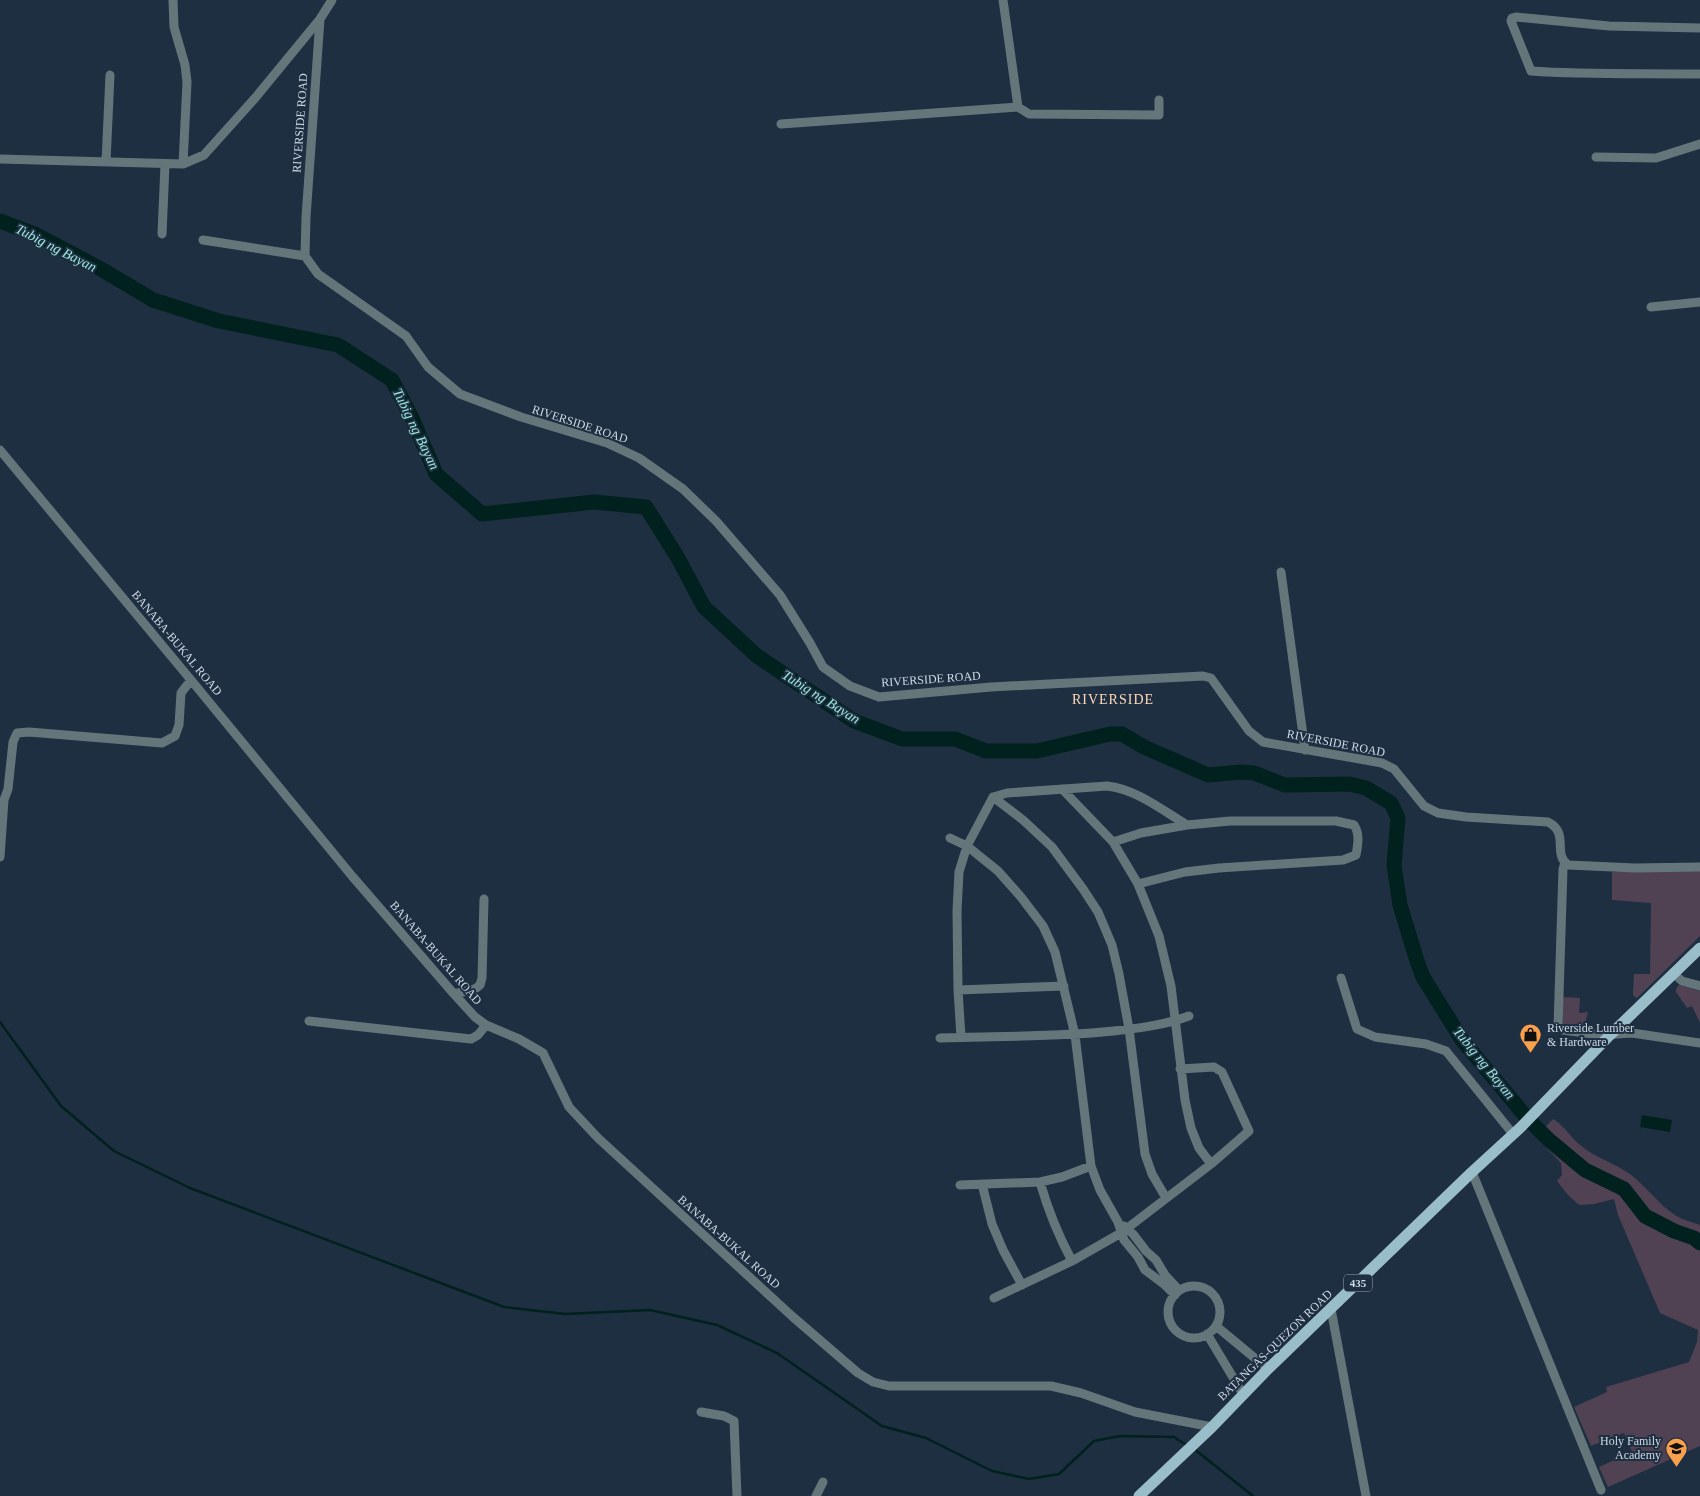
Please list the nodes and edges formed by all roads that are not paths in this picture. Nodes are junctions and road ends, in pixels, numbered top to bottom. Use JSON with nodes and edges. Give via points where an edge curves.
{"nodes":[{"id":1,"x":173,"y":0,"type":"edge"},
{"id":2,"x":332,"y":0,"type":"edge"},
{"id":3,"x":1003,"y":0,"type":"edge"},
{"id":4,"x":320,"y":20,"type":"junction"},
{"id":5,"x":1700,"y":28,"type":"edge"},
{"id":6,"x":1700,"y":74,"type":"edge"},
{"id":7,"x":110,"y":75,"type":"dead end"},
{"id":8,"x":1159,"y":100,"type":"dead end"},
{"id":9,"x":1018,"y":107,"type":"junction"},
{"id":10,"x":781,"y":124,"type":"dead end"},
{"id":11,"x":1700,"y":144,"type":"edge"},
{"id":12,"x":1596,"y":157,"type":"dead end"},
{"id":13,"x":0,"y":159,"type":"edge"},
{"id":14,"x":106,"y":162,"type":"junction"},
{"id":15,"x":183,"y":164,"type":"junction"},
{"id":16,"x":165,"y":165,"type":"junction"},
{"id":17,"x":162,"y":234,"type":"dead end"},
{"id":18,"x":203,"y":240,"type":"dead end"},
{"id":19,"x":306,"y":256,"type":"junction"},
{"id":20,"x":1700,"y":302,"type":"edge"},
{"id":21,"x":1651,"y":307,"type":"dead end"},
{"id":22,"x":0,"y":450,"type":"edge"},
{"id":23,"x":1281,"y":572,"type":"dead end"},
{"id":24,"x":191,"y":680,"type":"junction"},
{"id":25,"x":1305,"y":750,"type":"junction"},
{"id":26,"x":1062,"y":789,"type":"junction"},
{"id":27,"x":993,"y":797,"type":"junction"},
{"id":28,"x":1186,"y":825,"type":"junction"},
{"id":29,"x":950,"y":838,"type":"dead end"},
{"id":30,"x":1113,"y":842,"type":"junction"},
{"id":31,"x":967,"y":846,"type":"junction"},
{"id":32,"x":0,"y":857,"type":"edge"},
{"id":33,"x":1565,"y":863,"type":"junction"},
{"id":34,"x":1700,"y":866,"type":"edge"},
{"id":35,"x":1138,"y":884,"type":"junction"},
{"id":36,"x":484,"y":899,"type":"dead end"},
{"id":37,"x":1700,"y":948,"type":"edge"},
{"id":38,"x":1700,"y":955,"type":"edge"},
{"id":39,"x":1675,"y":975,"type":"junction"},
{"id":40,"x":1341,"y":978,"type":"dead end"},
{"id":41,"x":1064,"y":986,"type":"junction"},
{"id":42,"x":1700,"y":986,"type":"edge"},
{"id":43,"x":958,"y":990,"type":"junction"},
{"id":44,"x":454,"y":994,"type":"junction"},
{"id":45,"x":1189,"y":1016,"type":"dead end"},
{"id":46,"x":309,"y":1021,"type":"dead end"},
{"id":47,"x":1174,"y":1022,"type":"junction"},
{"id":48,"x":486,"y":1025,"type":"junction"},
{"id":49,"x":1129,"y":1029,"type":"junction"},
{"id":50,"x":1614,"y":1034,"type":"junction"},
{"id":51,"x":1075,"y":1035,"type":"junction"},
{"id":52,"x":961,"y":1037,"type":"junction"},
{"id":53,"x":940,"y":1038,"type":"dead end"},
{"id":54,"x":1700,"y":1044,"type":"edge"},
{"id":55,"x":1180,"y":1068,"type":"junction"},
{"id":56,"x":1517,"y":1131,"type":"junction"},
{"id":57,"x":1210,"y":1164,"type":"junction"},
{"id":58,"x":1091,"y":1166,"type":"junction"},
{"id":59,"x":1472,"y":1172,"type":"junction"},
{"id":60,"x":1040,"y":1182,"type":"junction"},
{"id":61,"x":982,"y":1184,"type":"junction"},
{"id":62,"x":960,"y":1186,"type":"dead end"},
{"id":63,"x":1166,"y":1198,"type":"junction"},
{"id":64,"x":1124,"y":1231,"type":"junction"},
{"id":65,"x":1146,"y":1251,"type":"junction"},
{"id":66,"x":1138,"y":1257,"type":"junction"},
{"id":67,"x":1072,"y":1261,"type":"junction"},
{"id":68,"x":1022,"y":1285,"type":"junction"},
{"id":69,"x":1177,"y":1293,"type":"junction"},
{"id":70,"x":994,"y":1298,"type":"dead end"},
{"id":71,"x":1331,"y":1309,"type":"junction"},
{"id":72,"x":1216,"y":1326,"type":"junction"},
{"id":73,"x":1207,"y":1334,"type":"junction"},
{"id":74,"x":1268,"y":1369,"type":"junction"},
{"id":75,"x":1243,"y":1394,"type":"junction"},
{"id":76,"x":701,"y":1412,"type":"dead end"},
{"id":77,"x":1212,"y":1427,"type":"junction"},
{"id":78,"x":823,"y":1482,"type":"dead end"},
{"id":79,"x":1601,"y":1490,"type":"dead end"},
{"id":80,"x":737,"y":1496,"type":"edge"},
{"id":81,"x":816,"y":1496,"type":"edge"},
{"id":82,"x":1139,"y":1496,"type":"edge"},
{"id":83,"x":1366,"y":1496,"type":"edge"}],
"edges":[{"from":1,"to":15,"type":"street","via":[[174,27],[187,82]]},
{"from":2,"to":4,"type":"street"},
{"from":3,"to":9,"type":"street"},
{"from":4,"to":15,"type":"street","via":[[204,154]]},
{"from":4,"to":19,"type":"street","name":"RIVERSIDE ROAD"},
{"from":5,"to":6,"type":"street","via":[[1609,26],[1516,17],[1511,21],[1531,71]]},
{"from":7,"to":14,"type":"street"},
{"from":8,"to":9,"type":"street","via":[[1159,115],[1029,114]]},
{"from":9,"to":10,"type":"street"},
{"from":11,"to":12,"type":"street","via":[[1656,158]]},
{"from":13,"to":14,"type":"street"},
{"from":14,"to":16,"type":"street"},
{"from":15,"to":16,"type":"street"},
{"from":16,"to":17,"type":"street"},
{"from":18,"to":19,"type":"street"},
{"from":19,"to":25,"type":"street","name":"RIVERSIDE ROAD","via":[[318,274],[406,336],[428,367],[460,394],[520,417],[607,443],[639,458],[683,489],[716,521],[780,595],[822,667],[850,686],[879,697],[992,687],[1203,676],[1211,678],[1256,737],[1264,742]]},
{"from":20,"to":21,"type":"street"},
{"from":22,"to":24,"type":"street","name":"BANABA-BUKAL ROAD"},
{"from":23,"to":25,"type":"street"},
{"from":24,"to":32,"type":"street","via":[[181,693],[175,736],[162,743],[17,733],[4,800]]},
{"from":24,"to":44,"type":"street","name":"BANABA-BUKAL ROAD"},
{"from":25,"to":33,"type":"street","name":"RIVERSIDE ROAD","via":[[1382,763],[1394,769],[1424,806],[1438,813],[1548,822],[1559,831],[1561,856]]},
{"from":26,"to":27,"type":"street"},
{"from":26,"to":28,"type":"street","via":[[1119,787]]},
{"from":26,"to":30,"type":"street"},
{"from":27,"to":31,"type":"street"},
{"from":27,"to":49,"type":"street","via":[[1052,847],[1098,912],[1112,945]]},
{"from":28,"to":30,"type":"street"},
{"from":28,"to":35,"type":"street","via":[[1230,821],[1336,821],[1354,825],[1358,831],[1358,845],[1356,855],[1343,860],[1185,872]]},
{"from":29,"to":31,"type":"street"},
{"from":30,"to":35,"type":"street"},
{"from":31,"to":41,"type":"street","via":[[998,871],[1043,926],[1056,952]]},
{"from":31,"to":43,"type":"street","via":[[959,872]]},
{"from":33,"to":34,"type":"street","via":[[1616,867]]},
{"from":33,"to":50,"type":"street","name":"RIVERSIDE ROAD","via":[[1558,1024],[1564,1030]]},
{"from":35,"to":47,"type":"street","via":[[1159,936],[1171,986]]},
{"from":36,"to":44,"type":"street","via":[[480,985]]},
{"from":37,"to":39,"type":"main road","number":"435"},
{"from":38,"to":39,"type":"main road","number":"435"},
{"from":39,"to":42,"type":"street"},
{"from":39,"to":50,"type":"main road","number":"435"},
{"from":40,"to":56,"type":"street","via":[[1357,1029],[1375,1037],[1426,1044],[1446,1051]]},
{"from":41,"to":43,"type":"street"},
{"from":41,"to":51,"type":"street"},
{"from":43,"to":52,"type":"street"},
{"from":44,"to":48,"type":"street","name":"BANABA-BUKAL ROAD"},
{"from":45,"to":47,"type":"street"},
{"from":46,"to":48,"type":"street","via":[[471,1039]]},
{"from":47,"to":49,"type":"street"},
{"from":47,"to":55,"type":"street"},
{"from":48,"to":77,"type":"street","name":"BANABA-BUKAL ROAD","via":[[542,1053],[569,1107],[598,1138],[793,1317],[873,1382],[889,1386],[1051,1386],[1135,1412]]},
{"from":49,"to":51,"type":"street"},
{"from":49,"to":63,"type":"street","via":[[1145,1154]]},
{"from":50,"to":54,"type":"street","name":"RIVERSIDE ROAD","via":[[1635,1033]]},
{"from":50,"to":56,"type":"main road","name":"BATANGAS-QUEZON ROAD","number":"435"},
{"from":51,"to":52,"type":"street"},
{"from":51,"to":58,"type":"street"},
{"from":52,"to":53,"type":"street"},
{"from":55,"to":57,"type":"street","via":[[1191,1128]]},
{"from":55,"to":57,"type":"street","via":[[1214,1067],[1222,1072],[1249,1131]]},
{"from":56,"to":59,"type":"main road","name":"BATANGAS-QUEZON ROAD","number":"435"},
{"from":57,"to":63,"type":"street"},
{"from":58,"to":60,"type":"street"},
{"from":58,"to":64,"type":"street","via":[[1100,1190]]},
{"from":59,"to":71,"type":"main road","name":"BATANGAS-QUEZON ROAD","number":"435"},
{"from":59,"to":79,"type":"street"},
{"from":60,"to":61,"type":"street"},
{"from":60,"to":67,"type":"street","via":[[1058,1234]]},
{"from":61,"to":62,"type":"street"},
{"from":61,"to":68,"type":"street","via":[[992,1224]]},
{"from":63,"to":64,"type":"street"},
{"from":64,"to":65,"type":"street","via":[[1133,1234]]},
{"from":64,"to":66,"type":"street","via":[[1126,1243]]},
{"from":64,"to":67,"type":"street"},
{"from":65,"to":66,"type":"street"},
{"from":65,"to":69,"type":"street","via":[[1159,1263]]},
{"from":66,"to":69,"type":"street","via":[[1145,1270]]},
{"from":67,"to":68,"type":"street"},
{"from":68,"to":70,"type":"street"},
{"from":69,"to":72,"type":"street","via":[[1191,1286],[1207,1289],[1214,1295],[1220,1310]]},
{"from":69,"to":73,"type":"street","via":[[1168,1314],[1174,1327],[1186,1336]]},
{"from":71,"to":74,"type":"main road","name":"BATANGAS-QUEZON ROAD","number":"435"},
{"from":71,"to":83,"type":"street"},
{"from":72,"to":73,"type":"street"},
{"from":72,"to":74,"type":"street"},
{"from":73,"to":75,"type":"street"},
{"from":74,"to":75,"type":"main road","name":"BATANGAS-QUEZON ROAD","number":"435"},
{"from":75,"to":77,"type":"main road","name":"BATANGAS-QUEZON ROAD","number":"435"},
{"from":76,"to":80,"type":"street","via":[[734,1421]]},
{"from":77,"to":82,"type":"main road","name":"BATANGAS-QUEZON ROAD","number":"435"},
{"from":78,"to":81,"type":"street"}]}
